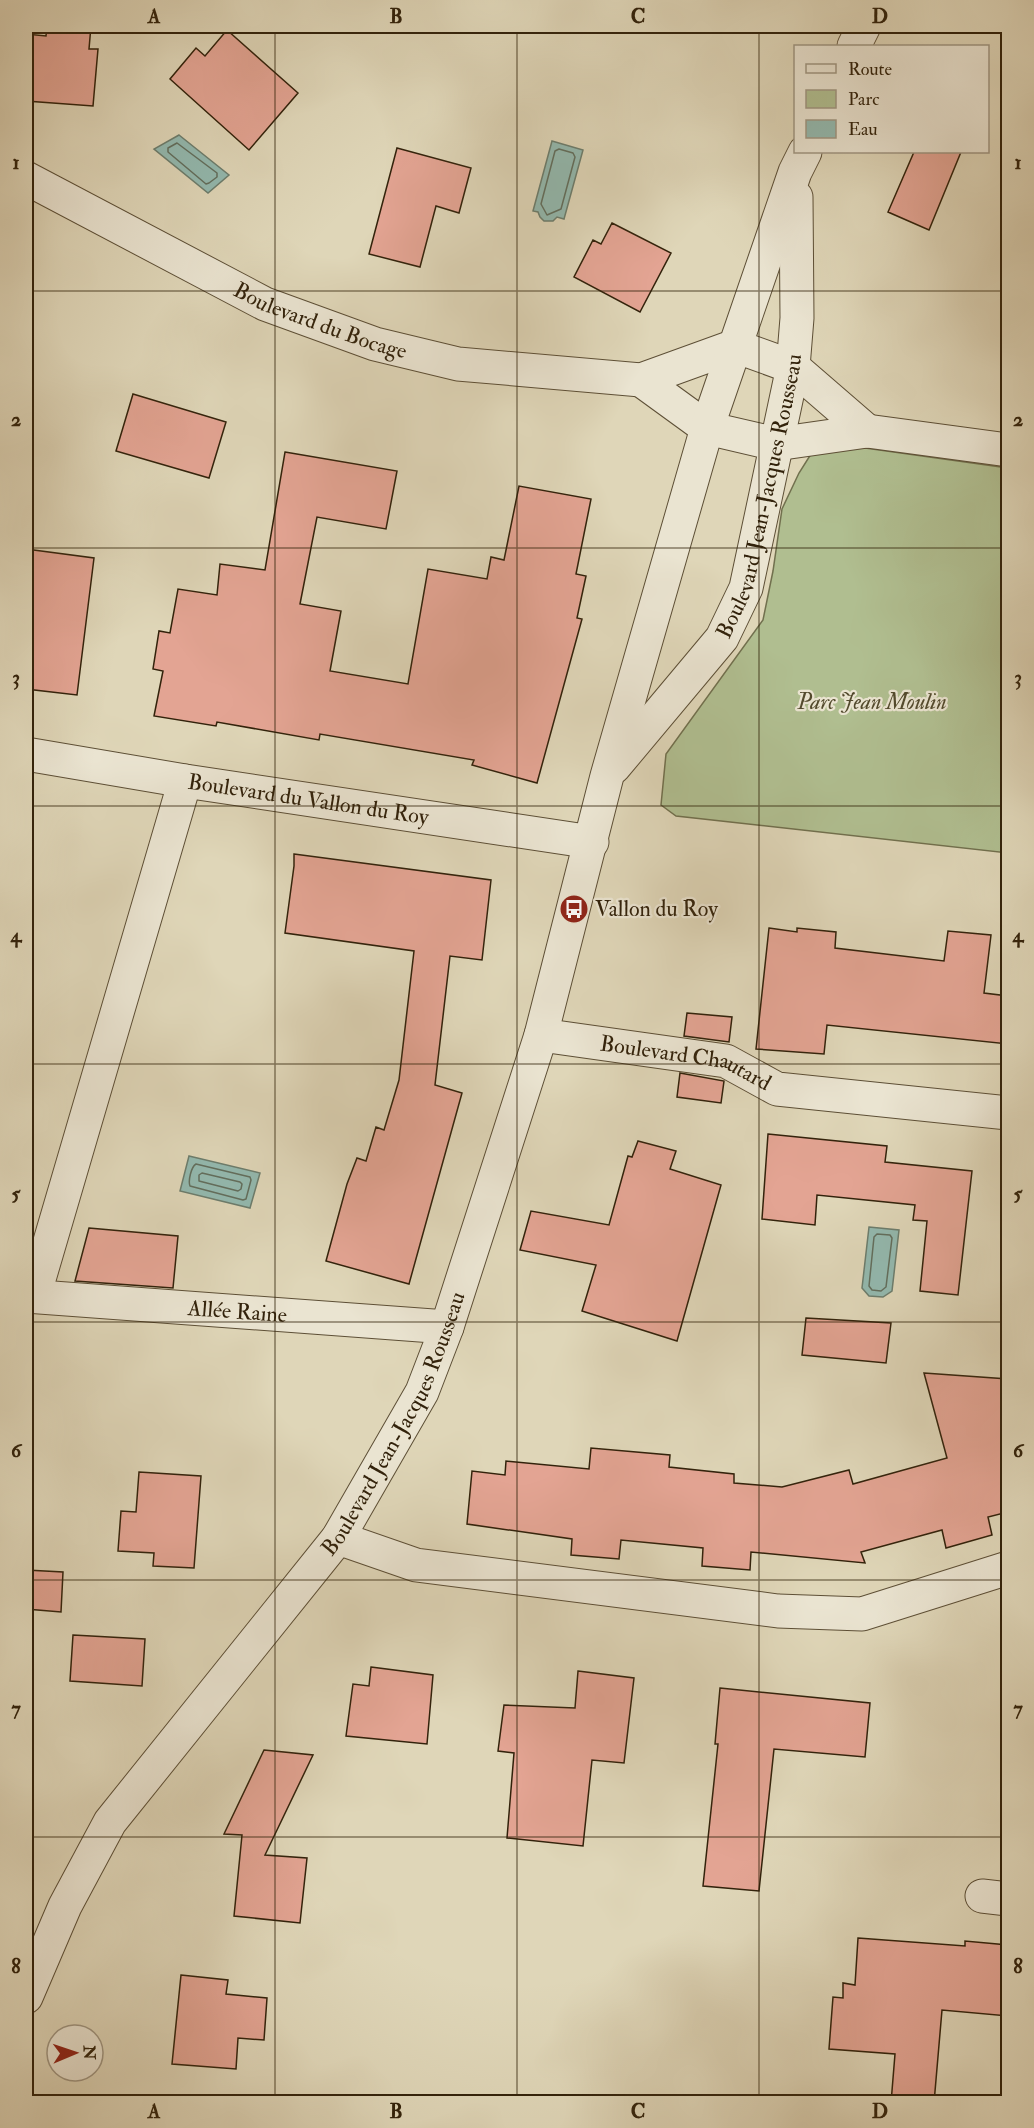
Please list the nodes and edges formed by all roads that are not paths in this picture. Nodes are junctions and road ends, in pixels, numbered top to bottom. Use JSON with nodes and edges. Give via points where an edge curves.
{"nodes":[{"id":1,"x":864,"y":26,"type":"edge"},
{"id":2,"x":855,"y":45,"type":"edge"},
{"id":3,"x":800,"y":162,"type":"edge"},
{"id":4,"x":26,"y":178,"type":"edge"},
{"id":5,"x":735,"y":346,"type":"junction"},
{"id":6,"x":792,"y":367,"type":"junction"},
{"id":7,"x":641,"y":380,"type":"junction"},
{"id":8,"x":707,"y":428,"type":"junction"},
{"id":9,"x":867,"y":431,"type":"junction"},
{"id":10,"x":776,"y":444,"type":"junction"},
{"id":11,"x":1008,"y":450,"type":"edge"},
{"id":12,"x":26,"y":754,"type":"edge"},
{"id":13,"x":607,"y":776,"type":"junction"},
{"id":14,"x":185,"y":781,"type":"junction"},
{"id":15,"x":592,"y":842,"type":"junction"},
{"id":16,"x":541,"y":1035,"type":"junction"},
{"id":17,"x":1008,"y":1113,"type":"edge"},
{"id":18,"x":30,"y":1296,"type":"edge"},
{"id":19,"x":447,"y":1327,"type":"junction"},
{"id":20,"x":338,"y":1538,"type":"junction"},
{"id":21,"x":1008,"y":1568,"type":"edge"},
{"id":22,"x":26,"y":1997,"type":"edge"}],
"edges":[{"from":1,"to":2,"type":"street"},
{"from":3,"to":5,"type":"street","name":"Boulevard Jean-Jacques Rousseau"},
{"from":3,"to":6,"type":"street","name":"Boulevard Jean-Jacques Rousseau","via":[[797,318]]},
{"from":4,"to":7,"type":"street","name":"Boulevard du Bocage","via":[[265,304],[375,344],[458,364]]},
{"from":5,"to":6,"type":"street"},
{"from":5,"to":7,"type":"street","name":"Boulevard du Bocage"},
{"from":5,"to":8,"type":"street","name":"Boulevard Jean-Jacques Rousseau"},
{"from":6,"to":9,"type":"street"},
{"from":6,"to":10,"type":"street","name":"Boulevard Jean-Jacques Rousseau"},
{"from":7,"to":8,"type":"street"},
{"from":8,"to":10,"type":"street"},
{"from":8,"to":13,"type":"street","name":"Boulevard Jean-Jacques Rousseau"},
{"from":9,"to":10,"type":"street"},
{"from":9,"to":11,"type":"street"},
{"from":10,"to":13,"type":"street","name":"Boulevard Jean-Jacques Rousseau","via":[[746,588],[722,639]]},
{"from":12,"to":14,"type":"street","name":"Boulevard du Vallon du Roy"},
{"from":13,"to":15,"type":"street","name":"Boulevard Jean-Jacques Rousseau"},
{"from":14,"to":15,"type":"street","name":"Boulevard du Vallon du Roy"},
{"from":14,"to":18,"type":"street"},
{"from":15,"to":16,"type":"street","name":"Boulevard Jean-Jacques Rousseau"},
{"from":16,"to":17,"type":"street","name":"Boulevard Chautard","via":[[726,1060],[777,1089]]},
{"from":16,"to":19,"type":"street","name":"Boulevard Jean-Jacques Rousseau"},
{"from":18,"to":19,"type":"street","name":"Allée Raine"},
{"from":19,"to":20,"type":"street","name":"Boulevard Jean-Jacques Rousseau","via":[[422,1392]]},
{"from":20,"to":21,"type":"street","via":[[416,1565],[778,1611],[862,1614]]},
{"from":20,"to":22,"type":"street","name":"Boulevard Jean-Jacques Rousseau","via":[[110,1822],[65,1906]]}]}
